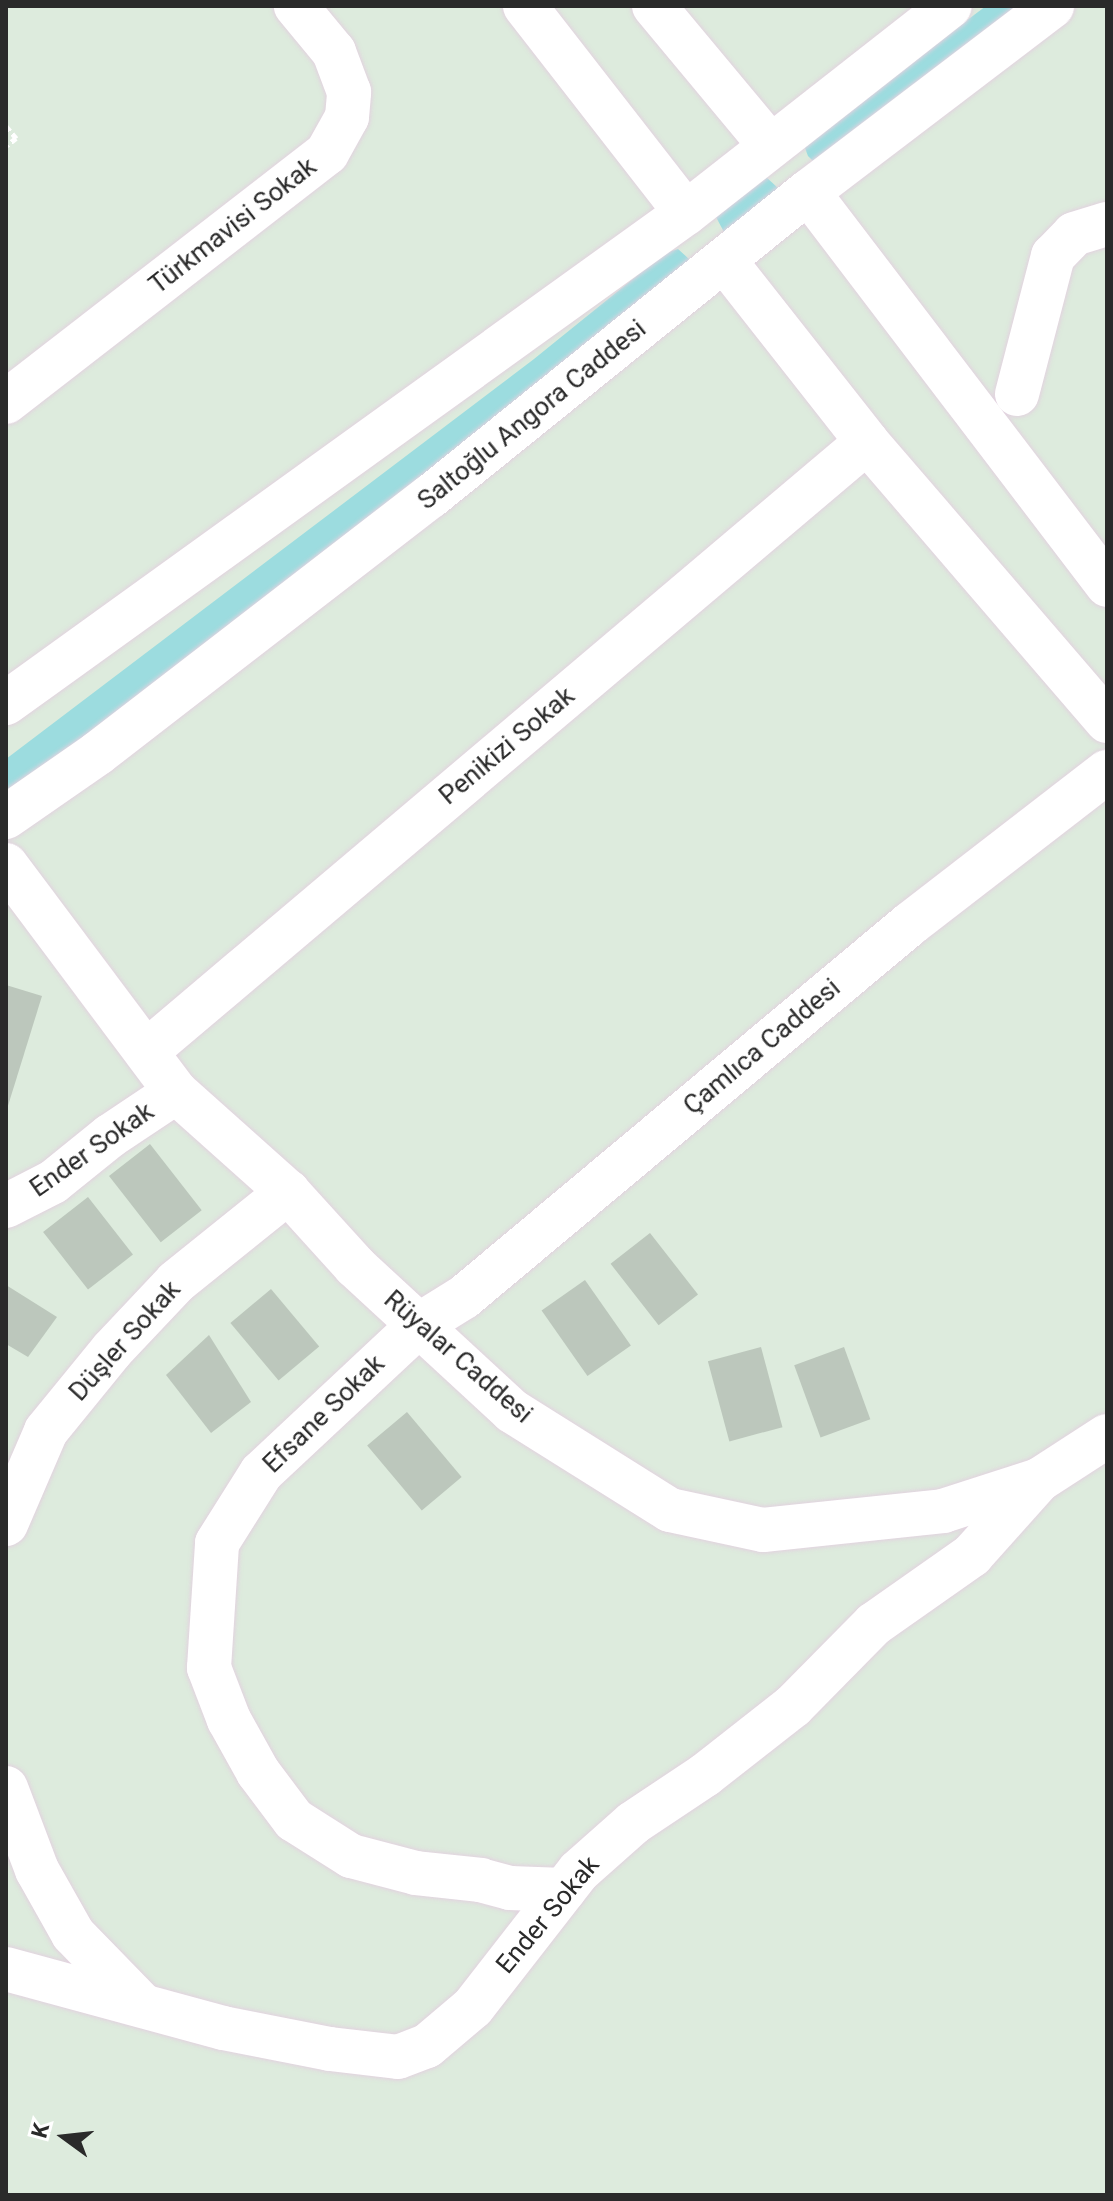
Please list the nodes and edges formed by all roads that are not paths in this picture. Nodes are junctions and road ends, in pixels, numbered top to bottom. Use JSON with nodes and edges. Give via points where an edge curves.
{"nodes":[{"id":1,"x":296,"y":6,"type":"edge"},
{"id":2,"x":525,"y":6,"type":"edge"},
{"id":3,"x":654,"y":6,"type":"edge"},
{"id":4,"x":950,"y":6,"type":"edge"},
{"id":5,"x":1052,"y":6,"type":"edge"},
{"id":6,"x":770,"y":145,"type":"junction"},
{"id":7,"x":808,"y":192,"type":"junction"},
{"id":8,"x":686,"y":213,"type":"junction"},
{"id":9,"x":1107,"y":224,"type":"edge"},
{"id":10,"x":724,"y":260,"type":"junction"},
{"id":11,"x":1017,"y":394,"type":"dead end"},
{"id":12,"x":6,"y":402,"type":"edge"},
{"id":13,"x":867,"y":442,"type":"junction"},
{"id":14,"x":1107,"y":585,"type":"edge"},
{"id":15,"x":6,"y":703,"type":"edge"},
{"id":16,"x":1107,"y":721,"type":"edge"},
{"id":17,"x":1107,"y":772,"type":"edge"},
{"id":18,"x":6,"y":817,"type":"edge"},
{"id":19,"x":6,"y":865,"type":"edge"},
{"id":20,"x":147,"y":1051,"type":"junction"},
{"id":21,"x":176,"y":1092,"type":"junction"},
{"id":22,"x":288,"y":1192,"type":"junction"},
{"id":23,"x":6,"y":1206,"type":"edge"},
{"id":24,"x":419,"y":1325,"type":"junction"},
{"id":25,"x":1107,"y":1436,"type":"edge"},
{"id":26,"x":1039,"y":1480,"type":"junction"},
{"id":27,"x":6,"y":1524,"type":"edge"},
{"id":28,"x":6,"y":1788,"type":"edge"},
{"id":29,"x":564,"y":1890,"type":"junction"},
{"id":30,"x":6,"y":1969,"type":"edge"},
{"id":31,"x":140,"y":2003,"type":"junction"}],
"edges":[{"from":1,"to":12,"type":"street","name":"Türkmavisi Sokak","via":[[334,52],[349,92],[347,117],[327,153]]},
{"from":2,"to":8,"type":"street"},
{"from":3,"to":6,"type":"street"},
{"from":4,"to":6,"type":"street"},
{"from":5,"to":7,"type":"street","name":"Saltoğlu Angora Caddesi"},
{"from":6,"to":7,"type":"street"},
{"from":6,"to":8,"type":"street"},
{"from":7,"to":10,"type":"street","name":"Saltoğlu Angora Caddesi"},
{"from":7,"to":14,"type":"street"},
{"from":8,"to":10,"type":"street"},
{"from":8,"to":15,"type":"street"},
{"from":9,"to":11,"type":"street","via":[[1074,234],[1053,256]]},
{"from":10,"to":13,"type":"street"},
{"from":10,"to":18,"type":"street","name":"Saltoğlu Angora Caddesi","via":[[431,496],[98,753]]},
{"from":13,"to":16,"type":"street"},
{"from":13,"to":20,"type":"street","name":"Penikizi Sokak"},
{"from":17,"to":24,"type":"street","name":"Çamlıca Caddesi","via":[[910,924],[464,1297]]},
{"from":19,"to":20,"type":"street","name":"Rüyalar Caddesi"},
{"from":20,"to":21,"type":"street","name":"Rüyalar Caddesi"},
{"from":21,"to":22,"type":"street","name":"Rüyalar Caddesi"},
{"from":21,"to":23,"type":"street","name":"Ender Sokak","via":[[53,1182]]},
{"from":22,"to":24,"type":"street","name":"Rüyalar Caddesi","via":[[355,1266]]},
{"from":22,"to":27,"type":"street","name":"Düşler Sokak","via":[[176,1282],[112,1350],[46,1431]]},
{"from":24,"to":26,"type":"street","name":"Rüyalar Caddesi","via":[[512,1411],[670,1510],[763,1530],[943,1511]]},
{"from":24,"to":29,"type":"street","name":"Efsane Sokak","via":[[261,1473],[217,1543],[209,1668],[229,1720],[258,1772],[294,1820],[351,1856],[416,1873],[510,1888]]},
{"from":25,"to":26,"type":"street","name":"Rüyalar Caddesi"},
{"from":26,"to":29,"type":"street","name":"Ender Sokak","via":[[972,1555],[874,1624],[793,1706],[633,1823]]},
{"from":28,"to":31,"type":"street","via":[[37,1870],[73,1934]]},
{"from":29,"to":31,"type":"street","name":"Ender Sokak","via":[[473,2007],[427,2046],[398,2057],[223,2028]]},
{"from":30,"to":31,"type":"street","name":"Ender Sokak"}]}
